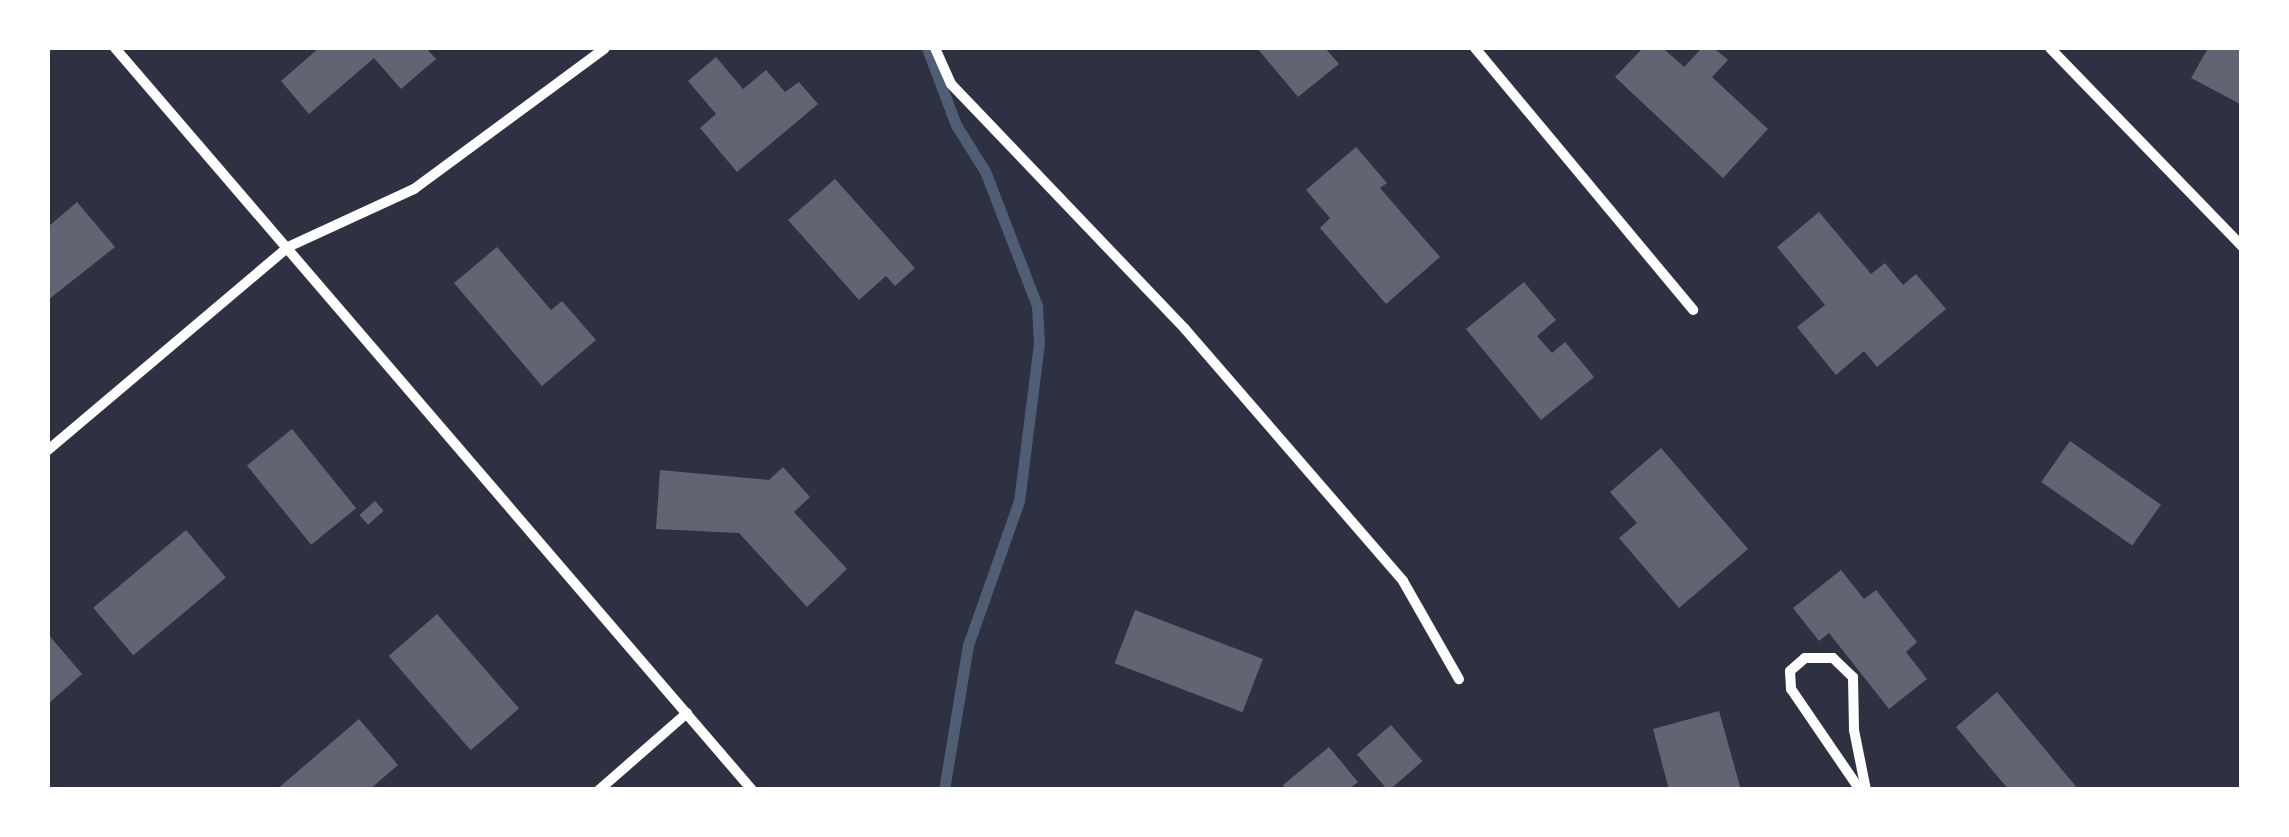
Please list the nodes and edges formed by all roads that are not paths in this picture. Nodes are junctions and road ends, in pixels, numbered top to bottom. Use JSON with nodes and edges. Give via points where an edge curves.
{"nodes":[{"id":1,"x":115,"y":48,"type":"edge"},
{"id":2,"x":605,"y":48,"type":"edge"},
{"id":3,"x":935,"y":48,"type":"edge"},
{"id":4,"x":1475,"y":48,"type":"edge"},
{"id":5,"x":2050,"y":48,"type":"edge"},
{"id":6,"x":2242,"y":246,"type":"edge"},
{"id":7,"x":288,"y":247,"type":"junction"},
{"id":8,"x":1693,"y":310,"type":"dead end"},
{"id":9,"x":48,"y":450,"type":"edge"},
{"id":10,"x":1459,"y":679,"type":"dead end"},
{"id":11,"x":688,"y":713,"type":"junction"},
{"id":12,"x":599,"y":790,"type":"edge"},
{"id":13,"x":752,"y":790,"type":"edge"},
{"id":14,"x":1863,"y":790,"type":"edge"}],
"edges":[{"from":1,"to":7,"type":"street"},
{"from":2,"to":7,"type":"street","via":[[414,189]]},
{"from":3,"to":10,"type":"street","via":[[952,84],[1185,329],[1403,581]]},
{"from":4,"to":8,"type":"street"},
{"from":5,"to":6,"type":"street"},
{"from":7,"to":9,"type":"street"},
{"from":7,"to":11,"type":"street"},
{"from":11,"to":12,"type":"street"},
{"from":11,"to":13,"type":"street"},
{"from":14,"to":14,"type":"street","via":[[1852,677],[1833,658],[1805,658],[1790,671],[1791,688]]}]}
